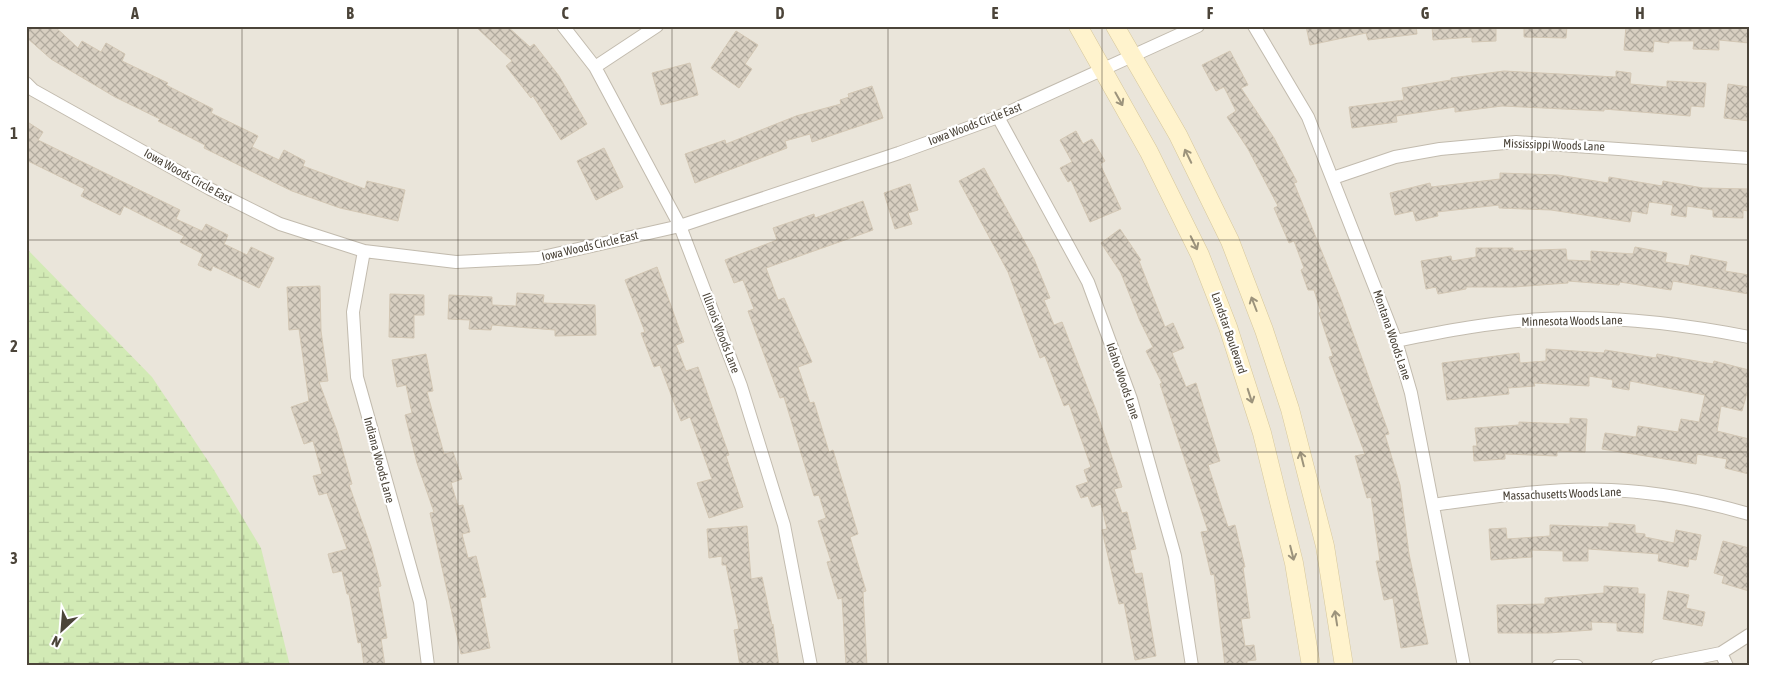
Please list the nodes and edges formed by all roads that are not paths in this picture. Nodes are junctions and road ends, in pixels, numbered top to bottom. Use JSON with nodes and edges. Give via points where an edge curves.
{"nodes":[{"id":1,"x":563,"y":26,"type":"edge"},
{"id":2,"x":657,"y":26,"type":"edge"},
{"id":3,"x":1078,"y":26,"type":"edge"},
{"id":4,"x":1114,"y":26,"type":"edge"},
{"id":5,"x":1198,"y":26,"type":"edge"},
{"id":6,"x":1254,"y":26,"type":"edge"},
{"id":7,"x":1133,"y":56,"type":"junction"},
{"id":8,"x":595,"y":67,"type":"junction"},
{"id":9,"x":1103,"y":70,"type":"junction"},
{"id":10,"x":26,"y":83,"type":"edge"},
{"id":11,"x":998,"y":117,"type":"junction"},
{"id":12,"x":1749,"y":158,"type":"edge"},
{"id":13,"x":1333,"y":178,"type":"junction"},
{"id":14,"x":680,"y":226,"type":"junction"},
{"id":15,"x":364,"y":251,"type":"junction"},
{"id":16,"x":1749,"y":337,"type":"edge"},
{"id":17,"x":1396,"y":341,"type":"junction"},
{"id":18,"x":1433,"y":505,"type":"junction"},
{"id":19,"x":1749,"y":514,"type":"edge"},
{"id":20,"x":1749,"y":635,"type":"edge"},
{"id":21,"x":1721,"y":653,"type":"junction"},
{"id":22,"x":428,"y":666,"type":"edge"},
{"id":23,"x":811,"y":666,"type":"edge"},
{"id":24,"x":1192,"y":666,"type":"edge"},
{"id":25,"x":1310,"y":666,"type":"edge"},
{"id":26,"x":1344,"y":666,"type":"edge"},
{"id":27,"x":1464,"y":666,"type":"edge"},
{"id":28,"x":1558,"y":666,"type":"edge"},
{"id":29,"x":1577,"y":666,"type":"edge"},
{"id":30,"x":1657,"y":666,"type":"edge"},
{"id":31,"x":1726,"y":666,"type":"edge"}],
"edges":[{"from":1,"to":8,"type":"street","name":"Illinois Woods Lane"},
{"from":2,"to":8,"type":"street"},
{"from":3,"to":9,"type":"street","name":"Landstar Boulevard"},
{"from":4,"to":7,"type":"street"},
{"from":5,"to":7,"type":"street","name":"Iowa Woods Circle East"},
{"from":6,"to":13,"type":"street","name":"Montana Woods Lane","via":[[1308,117]]},
{"from":7,"to":9,"type":"street","name":"Iowa Woods Circle East"},
{"from":26,"to":7,"type":"street","one_way":true,"via":[[1324,546],[1290,409],[1264,330],[1230,241],[1178,134]]},
{"from":8,"to":14,"type":"street","name":"Illinois Woods Lane"},
{"from":9,"to":11,"type":"street","name":"Iowa Woods Circle East"},
{"from":9,"to":25,"type":"street","name":"Landstar Boulevard","one_way":true,"via":[[1149,152],[1200,256],[1228,328],[1262,434],[1294,563]]},
{"from":10,"to":15,"type":"street","name":"Iowa Woods Circle East","via":[[202,184],[280,224]]},
{"from":11,"to":14,"type":"street","name":"Iowa Woods Circle East"},
{"from":11,"to":24,"type":"street","name":"Idaho Woods Lane","via":[[1088,282],[1131,399],[1175,556]]},
{"from":12,"to":13,"type":"street","name":"Mississippi Woods Lane","via":[[1516,142],[1395,157]]},
{"from":13,"to":17,"type":"street","name":"Montana Woods Lane"},
{"from":14,"to":15,"type":"street","name":"Iowa Woods Circle East","via":[[538,258],[456,262]]},
{"from":14,"to":23,"type":"street","name":"Illinois Woods Lane","via":[[741,386],[784,525]]},
{"from":15,"to":22,"type":"street","name":"Indiana Woods Lane","via":[[353,312],[357,377],[420,602]]},
{"from":16,"to":17,"type":"street","name":"Minnesota Woods Lane","via":[[1630,320],[1544,319],[1468,326]]},
{"from":17,"to":18,"type":"street","name":"Montana Woods Lane","via":[[1411,393]]},
{"from":18,"to":19,"type":"street","name":"Massachusetts Woods Lane","via":[[1518,493],[1610,490],[1658,494]]},
{"from":18,"to":27,"type":"street","name":"Montana Woods Lane"},
{"from":20,"to":21,"type":"street"},
{"from":21,"to":30,"type":"street"},
{"from":21,"to":31,"type":"street"},
{"from":28,"to":29,"type":"street"}]}
